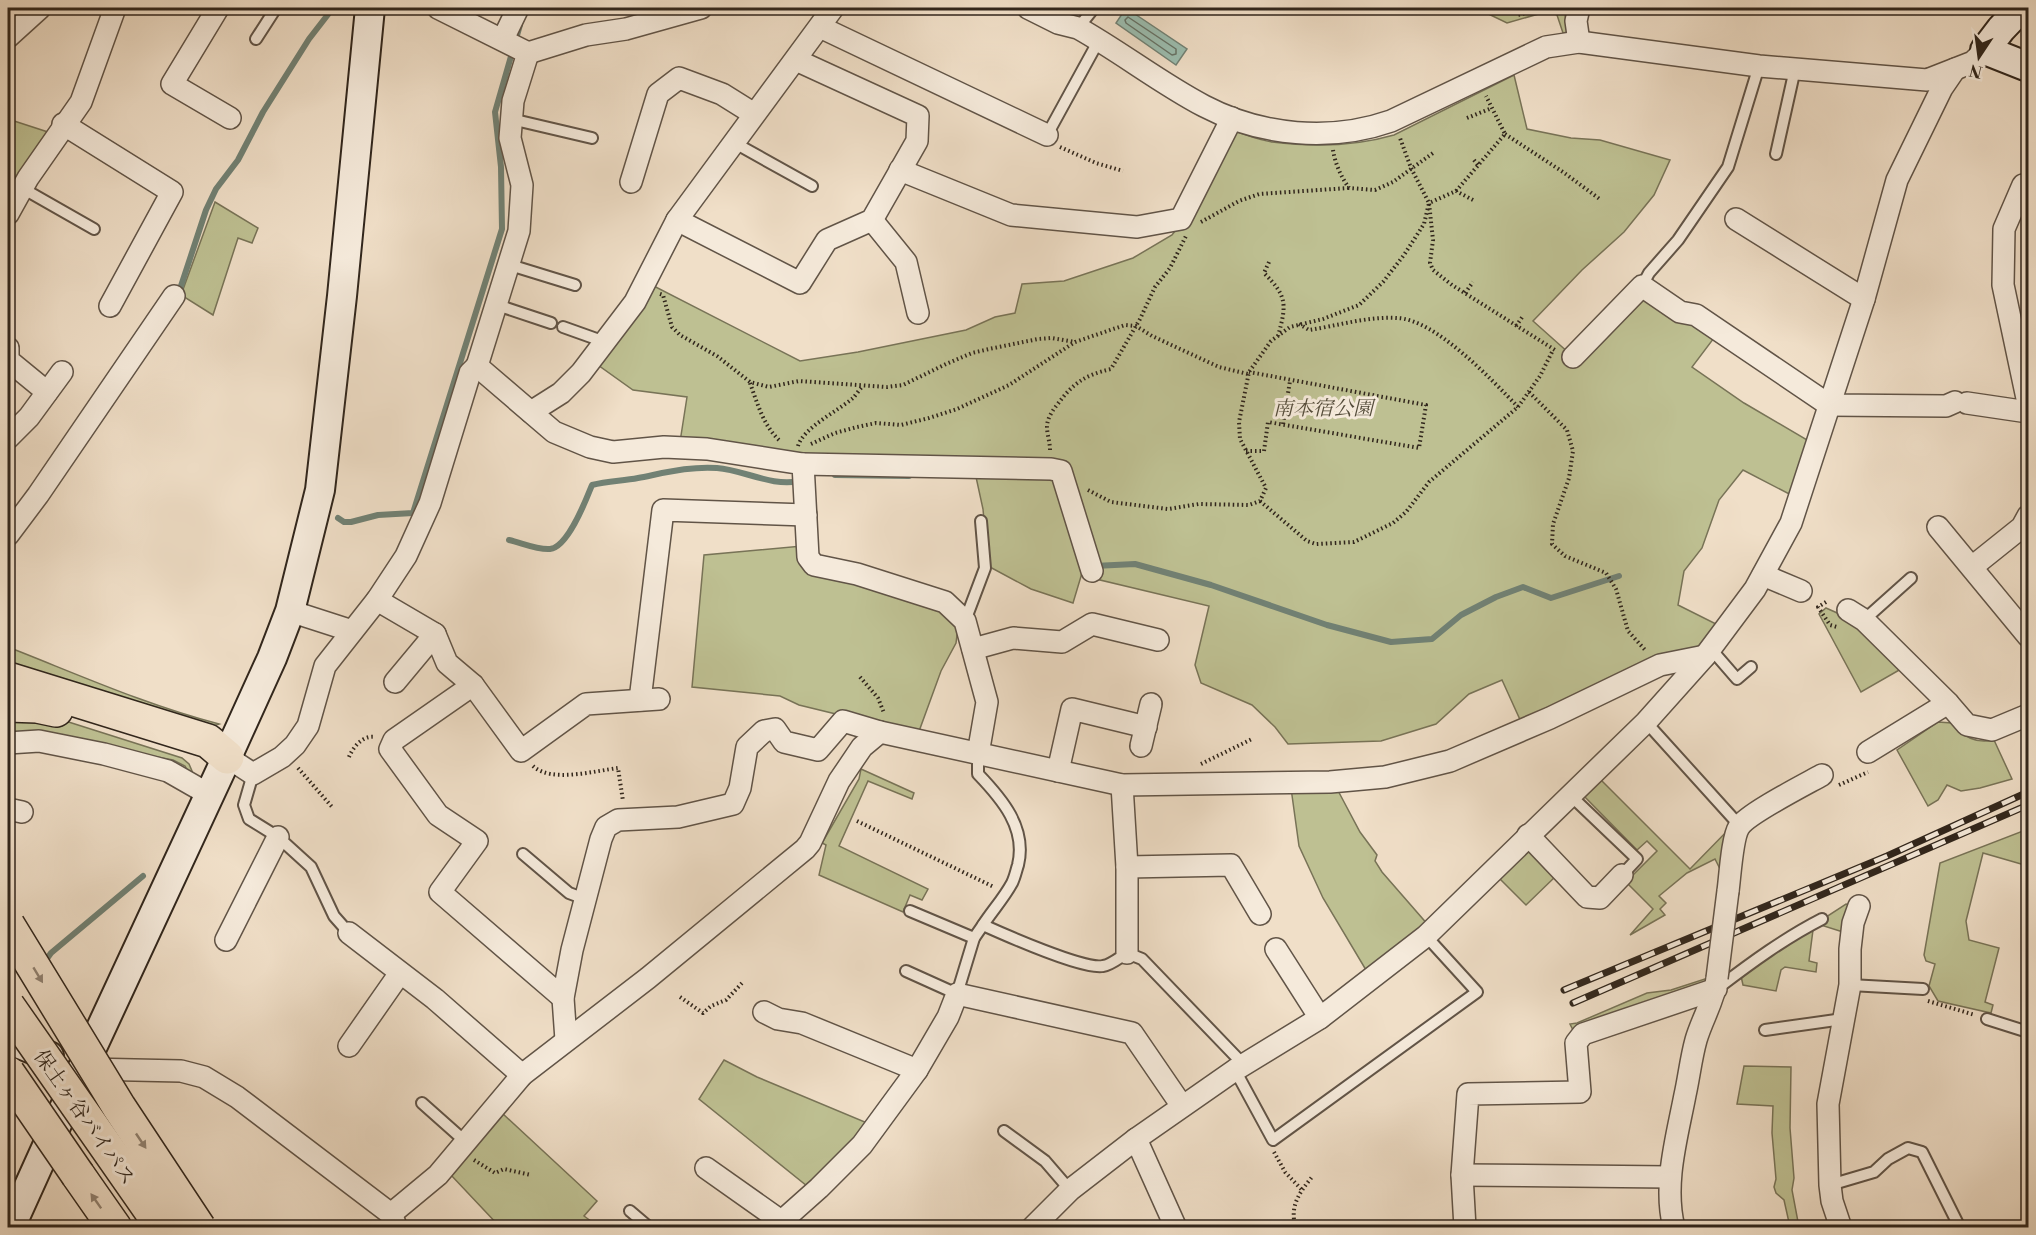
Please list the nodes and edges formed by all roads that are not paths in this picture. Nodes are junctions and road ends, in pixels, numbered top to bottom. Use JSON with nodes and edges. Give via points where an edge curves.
{"nodes":[{"id":1,"x":40,"y":8,"type":"edge"},
{"id":2,"x":114,"y":8,"type":"edge"},
{"id":3,"x":218,"y":8,"type":"edge"},
{"id":4,"x":276,"y":8,"type":"edge"},
{"id":5,"x":370,"y":8,"type":"edge"},
{"id":6,"x":438,"y":8,"type":"edge"},
{"id":7,"x":518,"y":8,"type":"edge"},
{"id":8,"x":696,"y":8,"type":"edge"},
{"id":9,"x":833,"y":8,"type":"edge"},
{"id":10,"x":1029,"y":8,"type":"edge"},
{"id":11,"x":1094,"y":8,"type":"edge"},
{"id":12,"x":2020,"y":8,"type":"edge"},
{"id":13,"x":1573,"y":18,"type":"edge"},
{"id":14,"x":820,"y":27,"type":"junction"},
{"id":15,"x":1078,"y":28,"type":"junction"},
{"id":16,"x":8,"y":37,"type":"edge"},
{"id":17,"x":256,"y":39,"type":"dead end"},
{"id":18,"x":1099,"y":40,"type":"junction"},
{"id":19,"x":516,"y":46,"type":"junction"},
{"id":20,"x":1985,"y":50,"type":"junction"},
{"id":21,"x":796,"y":60,"type":"junction"},
{"id":22,"x":1759,"y":66,"type":"junction"},
{"id":23,"x":2028,"y":67,"type":"edge"},
{"id":24,"x":1795,"y":69,"type":"junction"},
{"id":25,"x":1955,"y":69,"type":"junction"},
{"id":26,"x":754,"y":114,"type":"junction"},
{"id":27,"x":230,"y":118,"type":"dead end"},
{"id":28,"x":1232,"y":118,"type":"junction"},
{"id":29,"x":511,"y":119,"type":"junction"},
{"id":30,"x":63,"y":124,"type":"junction"},
{"id":31,"x":1047,"y":135,"type":"joint"},
{"id":32,"x":592,"y":138,"type":"dead end"},
{"id":33,"x":733,"y":142,"type":"junction"},
{"id":34,"x":1776,"y":154,"type":"dead end"},
{"id":35,"x":900,"y":170,"type":"junction"},
{"id":36,"x":631,"y":182,"type":"dead end"},
{"id":37,"x":813,"y":186,"type":"dead end"},
{"id":38,"x":2028,"y":187,"type":"edge"},
{"id":39,"x":22,"y":188,"type":"junction"},
{"id":40,"x":8,"y":214,"type":"edge"},
{"id":41,"x":1736,"y":219,"type":"dead end"},
{"id":42,"x":677,"y":220,"type":"junction"},
{"id":43,"x":872,"y":220,"type":"junction"},
{"id":44,"x":94,"y":229,"type":"dead end"},
{"id":45,"x":510,"y":265,"type":"junction"},
{"id":46,"x":575,"y":285,"type":"dead end"},
{"id":47,"x":1642,"y":286,"type":"junction"},
{"id":48,"x":174,"y":296,"type":"dead end"},
{"id":49,"x":1864,"y":299,"type":"junction"},
{"id":50,"x":497,"y":305,"type":"junction"},
{"id":51,"x":110,"y":306,"type":"dead end"},
{"id":52,"x":918,"y":313,"type":"dead end"},
{"id":53,"x":550,"y":322,"type":"dead end"},
{"id":54,"x":563,"y":327,"type":"dead end"},
{"id":55,"x":605,"y":342,"type":"junction"},
{"id":56,"x":8,"y":348,"type":"edge"},
{"id":57,"x":1563,"y":353,"type":"road end"},
{"id":58,"x":477,"y":366,"type":"junction"},
{"id":59,"x":62,"y":372,"type":"dead end"},
{"id":60,"x":47,"y":392,"type":"junction"},
{"id":61,"x":2028,"y":404,"type":"edge"},
{"id":62,"x":1829,"y":405,"type":"junction"},
{"id":63,"x":531,"y":412,"type":"junction"},
{"id":64,"x":2028,"y":412,"type":"edge"},
{"id":65,"x":8,"y":438,"type":"edge"},
{"id":66,"x":800,"y":457,"type":"junction"},
{"id":67,"x":806,"y":515,"type":"junction"},
{"id":68,"x":2028,"y":516,"type":"edge"},
{"id":69,"x":981,"y":521,"type":"dead end"},
{"id":70,"x":1938,"y":527,"type":"dead end"},
{"id":71,"x":8,"y":536,"type":"edge"},
{"id":72,"x":1972,"y":567,"type":"junction"},
{"id":73,"x":1092,"y":571,"type":"dead end"},
{"id":74,"x":1763,"y":575,"type":"junction"},
{"id":75,"x":1911,"y":578,"type":"dead end"},
{"id":76,"x":1811,"y":595,"type":"road end"},
{"id":77,"x":377,"y":600,"type":"junction"},
{"id":78,"x":1842,"y":609,"type":"joint"},
{"id":79,"x":290,"y":611,"type":"junction"},
{"id":80,"x":964,"y":621,"type":"junction"},
{"id":81,"x":352,"y":630,"type":"junction"},
{"id":82,"x":435,"y":634,"type":"junction"},
{"id":83,"x":2028,"y":636,"type":"edge"},
{"id":84,"x":1158,"y":640,"type":"dead end"},
{"id":85,"x":973,"y":649,"type":"junction"},
{"id":86,"x":1708,"y":652,"type":"junction"},
{"id":87,"x":1751,"y":667,"type":"dead end"},
{"id":88,"x":8,"y":679,"type":"edge"},
{"id":89,"x":395,"y":682,"type":"dead end"},
{"id":90,"x":473,"y":685,"type":"junction"},
{"id":91,"x":1948,"y":703,"type":"junction"},
{"id":92,"x":1151,"y":704,"type":"dead end"},
{"id":93,"x":8,"y":705,"type":"edge"},
{"id":94,"x":2028,"y":715,"type":"edge"},
{"id":95,"x":1646,"y":722,"type":"junction"},
{"id":96,"x":880,"y":732,"type":"junction"},
{"id":97,"x":8,"y":743,"type":"edge"},
{"id":98,"x":978,"y":754,"type":"junction"},
{"id":99,"x":1869,"y":762,"type":"road end"},
{"id":100,"x":240,"y":765,"type":"junction"},
{"id":101,"x":1058,"y":771,"type":"junction"},
{"id":102,"x":1822,"y":775,"type":"dead end"},
{"id":103,"x":1122,"y":785,"type":"junction"},
{"id":104,"x":210,"y":795,"type":"junction"},
{"id":105,"x":1570,"y":795,"type":"junction"},
{"id":106,"x":1740,"y":826,"type":"junction"},
{"id":107,"x":1528,"y":836,"type":"junction"},
{"id":108,"x":278,"y":837,"type":"junction"},
{"id":109,"x":523,"y":854,"type":"dead end"},
{"id":110,"x":1127,"y":867,"type":"junction"},
{"id":111,"x":1622,"y":875,"type":"joint"},
{"id":112,"x":585,"y":899,"type":"junction"},
{"id":113,"x":1859,"y":906,"type":"dead end"},
{"id":114,"x":910,"y":911,"type":"dead end"},
{"id":115,"x":1260,"y":914,"type":"dead end"},
{"id":116,"x":1822,"y":919,"type":"dead end"},
{"id":117,"x":8,"y":925,"type":"edge"},
{"id":118,"x":983,"y":925,"type":"junction"},
{"id":119,"x":349,"y":933,"type":"joint"},
{"id":120,"x":1426,"y":936,"type":"junction"},
{"id":121,"x":974,"y":938,"type":"junction"},
{"id":122,"x":226,"y":940,"type":"dead end"},
{"id":123,"x":1276,"y":949,"type":"dead end"},
{"id":124,"x":1127,"y":952,"type":"junction"},
{"id":125,"x":906,"y":972,"type":"dead end"},
{"id":126,"x":400,"y":973,"type":"junction"},
{"id":127,"x":1717,"y":984,"type":"junction"},
{"id":128,"x":1850,"y":986,"type":"junction"},
{"id":129,"x":1923,"y":989,"type":"road end"},
{"id":130,"x":957,"y":994,"type":"junction"},
{"id":131,"x":563,"y":998,"type":"junction"},
{"id":132,"x":8,"y":1006,"type":"edge"},
{"id":133,"x":764,"y":1012,"type":"dead end"},
{"id":134,"x":1320,"y":1018,"type":"junction"},
{"id":135,"x":1843,"y":1019,"type":"junction"},
{"id":136,"x":1988,"y":1019,"type":"road end"},
{"id":137,"x":1765,"y":1030,"type":"dead end"},
{"id":138,"x":2028,"y":1032,"type":"edge"},
{"id":139,"x":8,"y":1039,"type":"edge"},
{"id":140,"x":566,"y":1040,"type":"junction"},
{"id":141,"x":350,"y":1046,"type":"dead end"},
{"id":142,"x":1239,"y":1068,"type":"junction"},
{"id":143,"x":81,"y":1069,"type":"junction"},
{"id":144,"x":917,"y":1070,"type":"junction"},
{"id":145,"x":8,"y":1073,"type":"edge"},
{"id":146,"x":522,"y":1075,"type":"junction"},
{"id":147,"x":8,"y":1089,"type":"edge"},
{"id":148,"x":422,"y":1103,"type":"dead end"},
{"id":149,"x":1182,"y":1106,"type":"junction"},
{"id":150,"x":1004,"y":1131,"type":"dead end"},
{"id":151,"x":1136,"y":1139,"type":"junction"},
{"id":152,"x":464,"y":1147,"type":"junction"},
{"id":153,"x":706,"y":1168,"type":"dead end"},
{"id":154,"x":78,"y":1175,"type":"junction"},
{"id":155,"x":1462,"y":1175,"type":"junction"},
{"id":156,"x":1670,"y":1177,"type":"junction"},
{"id":157,"x":1830,"y":1185,"type":"junction"},
{"id":158,"x":1070,"y":1190,"type":"junction"},
{"id":159,"x":630,"y":1211,"type":"dead end"},
{"id":160,"x":394,"y":1221,"type":"edge"},
{"id":161,"x":777,"y":1224,"type":"edge"},
{"id":162,"x":10,"y":1227,"type":"edge"},
{"id":163,"x":115,"y":1227,"type":"edge"},
{"id":164,"x":163,"y":1227,"type":"edge"},
{"id":165,"x":199,"y":1227,"type":"edge"},
{"id":166,"x":650,"y":1227,"type":"edge"},
{"id":167,"x":1032,"y":1227,"type":"edge"},
{"id":168,"x":1176,"y":1227,"type":"edge"},
{"id":169,"x":1465,"y":1227,"type":"edge"},
{"id":170,"x":1674,"y":1227,"type":"edge"},
{"id":171,"x":1841,"y":1227,"type":"edge"},
{"id":172,"x":1960,"y":1227,"type":"edge"}],
"edges":[{"from":1,"to":16,"type":"street"},
{"from":2,"to":30,"type":"street","via":[[81,102]]},
{"from":3,"to":27,"type":"street","via":[[172,84]]},
{"from":4,"to":17,"type":"lane"},
{"from":5,"to":79,"type":"street","via":[[320,490]]},
{"from":6,"to":19,"type":"street"},
{"from":7,"to":19,"type":"street"},
{"from":8,"to":19,"type":"street","via":[[626,29]]},
{"from":9,"to":14,"type":"street"},
{"from":10,"to":15,"type":"street"},
{"from":11,"to":15,"type":"lane"},
{"from":12,"to":20,"type":"street"},
{"from":13,"to":22,"type":"street"},
{"from":13,"to":28,"type":"street","via":[[1546,47],[1371,128],[1311,134],[1270,130]]},
{"from":14,"to":21,"type":"street"},
{"from":14,"to":31,"type":"street"},
{"from":15,"to":18,"type":"street"},
{"from":18,"to":28,"type":"street","via":[[1204,107]]},
{"from":18,"to":31,"type":"lane"},
{"from":19,"to":29,"type":"street"},
{"from":20,"to":23,"type":"street"},
{"from":20,"to":25,"type":"street","via":[[1973,62]]},
{"from":21,"to":26,"type":"street"},
{"from":21,"to":35,"type":"street","via":[[918,116],[917,141]]},
{"from":22,"to":24,"type":"street"},
{"from":22,"to":47,"type":"lane","via":[[1728,167]]},
{"from":24,"to":25,"type":"street","via":[[1927,80]]},
{"from":24,"to":34,"type":"lane"},
{"from":25,"to":49,"type":"street","via":[[1897,180]]},
{"from":26,"to":33,"type":"street"},
{"from":26,"to":36,"type":"street","via":[[722,94],[679,78],[658,94]]},
{"from":28,"to":35,"type":"street","via":[[1186,223],[1137,227],[1011,215]]},
{"from":29,"to":32,"type":"lane"},
{"from":29,"to":45,"type":"street","via":[[510,138],[522,185],[519,231]]},
{"from":30,"to":39,"type":"street"},
{"from":30,"to":51,"type":"street","via":[[172,192]]},
{"from":33,"to":37,"type":"lane"},
{"from":33,"to":42,"type":"street"},
{"from":35,"to":43,"type":"street"},
{"from":38,"to":61,"type":"street","via":[[2024,185],[2004,229],[2003,285]]},
{"from":39,"to":40,"type":"street"},
{"from":39,"to":44,"type":"lane"},
{"from":41,"to":49,"type":"street"},
{"from":42,"to":43,"type":"street","via":[[800,283],[827,240]]},
{"from":42,"to":55,"type":"street","via":[[635,302]]},
{"from":43,"to":52,"type":"street","via":[[906,262]]},
{"from":45,"to":46,"type":"lane"},
{"from":45,"to":50,"type":"street"},
{"from":47,"to":57,"type":"street"},
{"from":47,"to":62,"type":"street","via":[[1680,312],[1696,315]]},
{"from":48,"to":71,"type":"street"},
{"from":49,"to":62,"type":"street"},
{"from":50,"to":53,"type":"lane"},
{"from":50,"to":58,"type":"street"},
{"from":54,"to":55,"type":"lane"},
{"from":55,"to":63,"type":"street","via":[[561,393]]},
{"from":56,"to":60,"type":"street","via":[[8,360]]},
{"from":58,"to":63,"type":"street"},
{"from":58,"to":77,"type":"street","via":[[470,373],[441,472],[417,535]]},
{"from":59,"to":60,"type":"street"},
{"from":60,"to":65,"type":"street"},
{"from":62,"to":64,"type":"street","via":[[1946,406],[1961,402]]},
{"from":62,"to":74,"type":"street","via":[[1791,523]]},
{"from":63,"to":66,"type":"street","via":[[554,432],[613,452],[664,447]]},
{"from":66,"to":67,"type":"street"},
{"from":66,"to":73,"type":"street","via":[[1051,469],[1055,465]]},
{"from":67,"to":80,"type":"street","via":[[808,557],[814,565],[857,574],[945,602]]},
{"from":67,"to":90,"type":"street","via":[[663,510],[649,699],[586,704],[521,751]]},
{"from":68,"to":72,"type":"street","via":[[2022,527]]},
{"from":69,"to":80,"type":"lane","via":[[985,567]]},
{"from":70,"to":72,"type":"street"},
{"from":72,"to":83,"type":"street"},
{"from":74,"to":76,"type":"street"},
{"from":74,"to":86,"type":"street"},
{"from":75,"to":78,"type":"lane"},
{"from":77,"to":81,"type":"street"},
{"from":77,"to":82,"type":"street"},
{"from":78,"to":91,"type":"street"},
{"from":79,"to":81,"type":"street"},
{"from":79,"to":100,"type":"street"},
{"from":80,"to":85,"type":"street"},
{"from":81,"to":100,"type":"street","via":[[325,666],[308,726],[295,745],[286,753]]},
{"from":82,"to":89,"type":"street"},
{"from":82,"to":90,"type":"street","via":[[447,663]]},
{"from":84,"to":85,"type":"street","via":[[1092,624],[1062,642],[1013,638]]},
{"from":85,"to":98,"type":"street","via":[[987,702]]},
{"from":86,"to":87,"type":"lane","via":[[1737,679]]},
{"from":86,"to":95,"type":"street"},
{"from":86,"to":103,"type":"street","via":[[1660,665],[1450,761],[1385,777],[1330,782]]},
{"from":88,"to":100,"type":"highway","via":[[208,741]]},
{"from":90,"to":131,"type":"street","via":[[394,740],[390,749],[438,815],[477,841],[440,892]]},
{"from":91,"to":94,"type":"street","via":[[1967,724],[1992,730]]},
{"from":91,"to":99,"type":"street"},
{"from":92,"to":101,"type":"street","via":[[1144,737],[1072,709]]},
{"from":93,"to":100,"type":"highway","via":[[61,712],[200,757]]},
{"from":95,"to":105,"type":"street"},
{"from":95,"to":106,"type":"lane"},
{"from":96,"to":98,"type":"street"},
{"from":96,"to":112,"type":"street","via":[[843,721],[818,750],[784,742],[775,729],[764,731],[747,747],[733,804],[678,817],[618,820],[606,827]]},
{"from":96,"to":140,"type":"street","via":[[862,747],[839,781],[805,849]]},
{"from":97,"to":104,"type":"street","via":[[39,741],[104,754],[168,771]]},
{"from":98,"to":101,"type":"street"},
{"from":98,"to":118,"type":"lane","via":[[978,774],[1009,810],[1018,834],[1019,859],[1013,881]]},
{"from":100,"to":104,"type":"street"},
{"from":100,"to":108,"type":"lane","via":[[249,819]]},
{"from":101,"to":103,"type":"street"},
{"from":102,"to":106,"type":"street"},
{"from":103,"to":110,"type":"street"},
{"from":104,"to":143,"type":"street"},
{"from":105,"to":107,"type":"street"},
{"from":105,"to":111,"type":"lane","via":[[1637,859]]},
{"from":106,"to":127,"type":"street","bridge":true},
{"from":107,"to":111,"type":"street","via":[[1587,897],[1600,898]]},
{"from":107,"to":120,"type":"street"},
{"from":108,"to":119,"type":"lane","via":[[311,867],[334,916]]},
{"from":108,"to":122,"type":"street"},
{"from":109,"to":112,"type":"lane","via":[[569,893]]},
{"from":110,"to":115,"type":"street","via":[[1231,864]]},
{"from":110,"to":124,"type":"street"},
{"from":112,"to":131,"type":"street"},
{"from":113,"to":128,"type":"street","via":[[1850,949]]},
{"from":114,"to":121,"type":"lane"},
{"from":116,"to":127,"type":"lane","via":[[1792,934]]},
{"from":117,"to":165,"type":"highway","one_way":true,"bridge":true,"via":[[119,1107]]},
{"from":118,"to":121,"type":"lane"},
{"from":118,"to":124,"type":"lane","via":[[1093,966],[1103,966]]},
{"from":119,"to":126,"type":"street"},
{"from":120,"to":134,"type":"street"},
{"from":120,"to":142,"type":"lane","via":[[1477,992],[1273,1140]]},
{"from":121,"to":130,"type":"lane"},
{"from":123,"to":134,"type":"street"},
{"from":124,"to":142,"type":"lane","via":[[1142,959]]},
{"from":125,"to":130,"type":"lane"},
{"from":126,"to":141,"type":"street"},
{"from":126,"to":146,"type":"street"},
{"from":127,"to":155,"type":"street","via":[[1583,1034],[1576,1043],[1580,1092],[1468,1094]]},
{"from":127,"to":156,"type":"street","via":[[1696,1041]]},
{"from":128,"to":129,"type":"lane"},
{"from":128,"to":135,"type":"street"},
{"from":130,"to":144,"type":"street"},
{"from":130,"to":149,"type":"street","via":[[1132,1033]]},
{"from":131,"to":140,"type":"street"},
{"from":132,"to":164,"type":"highway","name":"保土ヶ谷バイパス","bridge":true},
{"from":133,"to":144,"type":"street","via":[[802,1023]]},
{"from":134,"to":142,"type":"street"},
{"from":135,"to":137,"type":"lane"},
{"from":135,"to":157,"type":"street","via":[[1828,1104]]},
{"from":136,"to":138,"type":"lane"},
{"from":139,"to":143,"type":"street"},
{"from":140,"to":146,"type":"street"},
{"from":142,"to":149,"type":"street"},
{"from":143,"to":160,"type":"street","via":[[181,1071],[204,1077],[237,1097]]},
{"from":143,"to":162,"type":"street"},
{"from":144,"to":161,"type":"street","via":[[862,1145]]},
{"from":145,"to":154,"type":"highway","name":"保土ヶ谷バイパス","bridge":true},
{"from":146,"to":152,"type":"street"},
{"from":147,"to":154,"type":"highway","bridge":true},
{"from":148,"to":152,"type":"lane"},
{"from":149,"to":151,"type":"street"},
{"from":150,"to":158,"type":"lane","via":[[1046,1161]]},
{"from":151,"to":158,"type":"street"},
{"from":151,"to":168,"type":"street"},
{"from":152,"to":160,"type":"street"},
{"from":153,"to":161,"type":"street"},
{"from":163,"to":154,"type":"highway","name":"保土ヶ谷バイパス","one_way":true},
{"from":155,"to":156,"type":"street"},
{"from":155,"to":169,"type":"street"},
{"from":156,"to":170,"type":"street"},
{"from":157,"to":171,"type":"street"},
{"from":157,"to":172,"type":"lane","via":[[1874,1172],[1908,1148],[1922,1152]]},
{"from":158,"to":167,"type":"street"},
{"from":159,"to":166,"type":"lane"}]}
